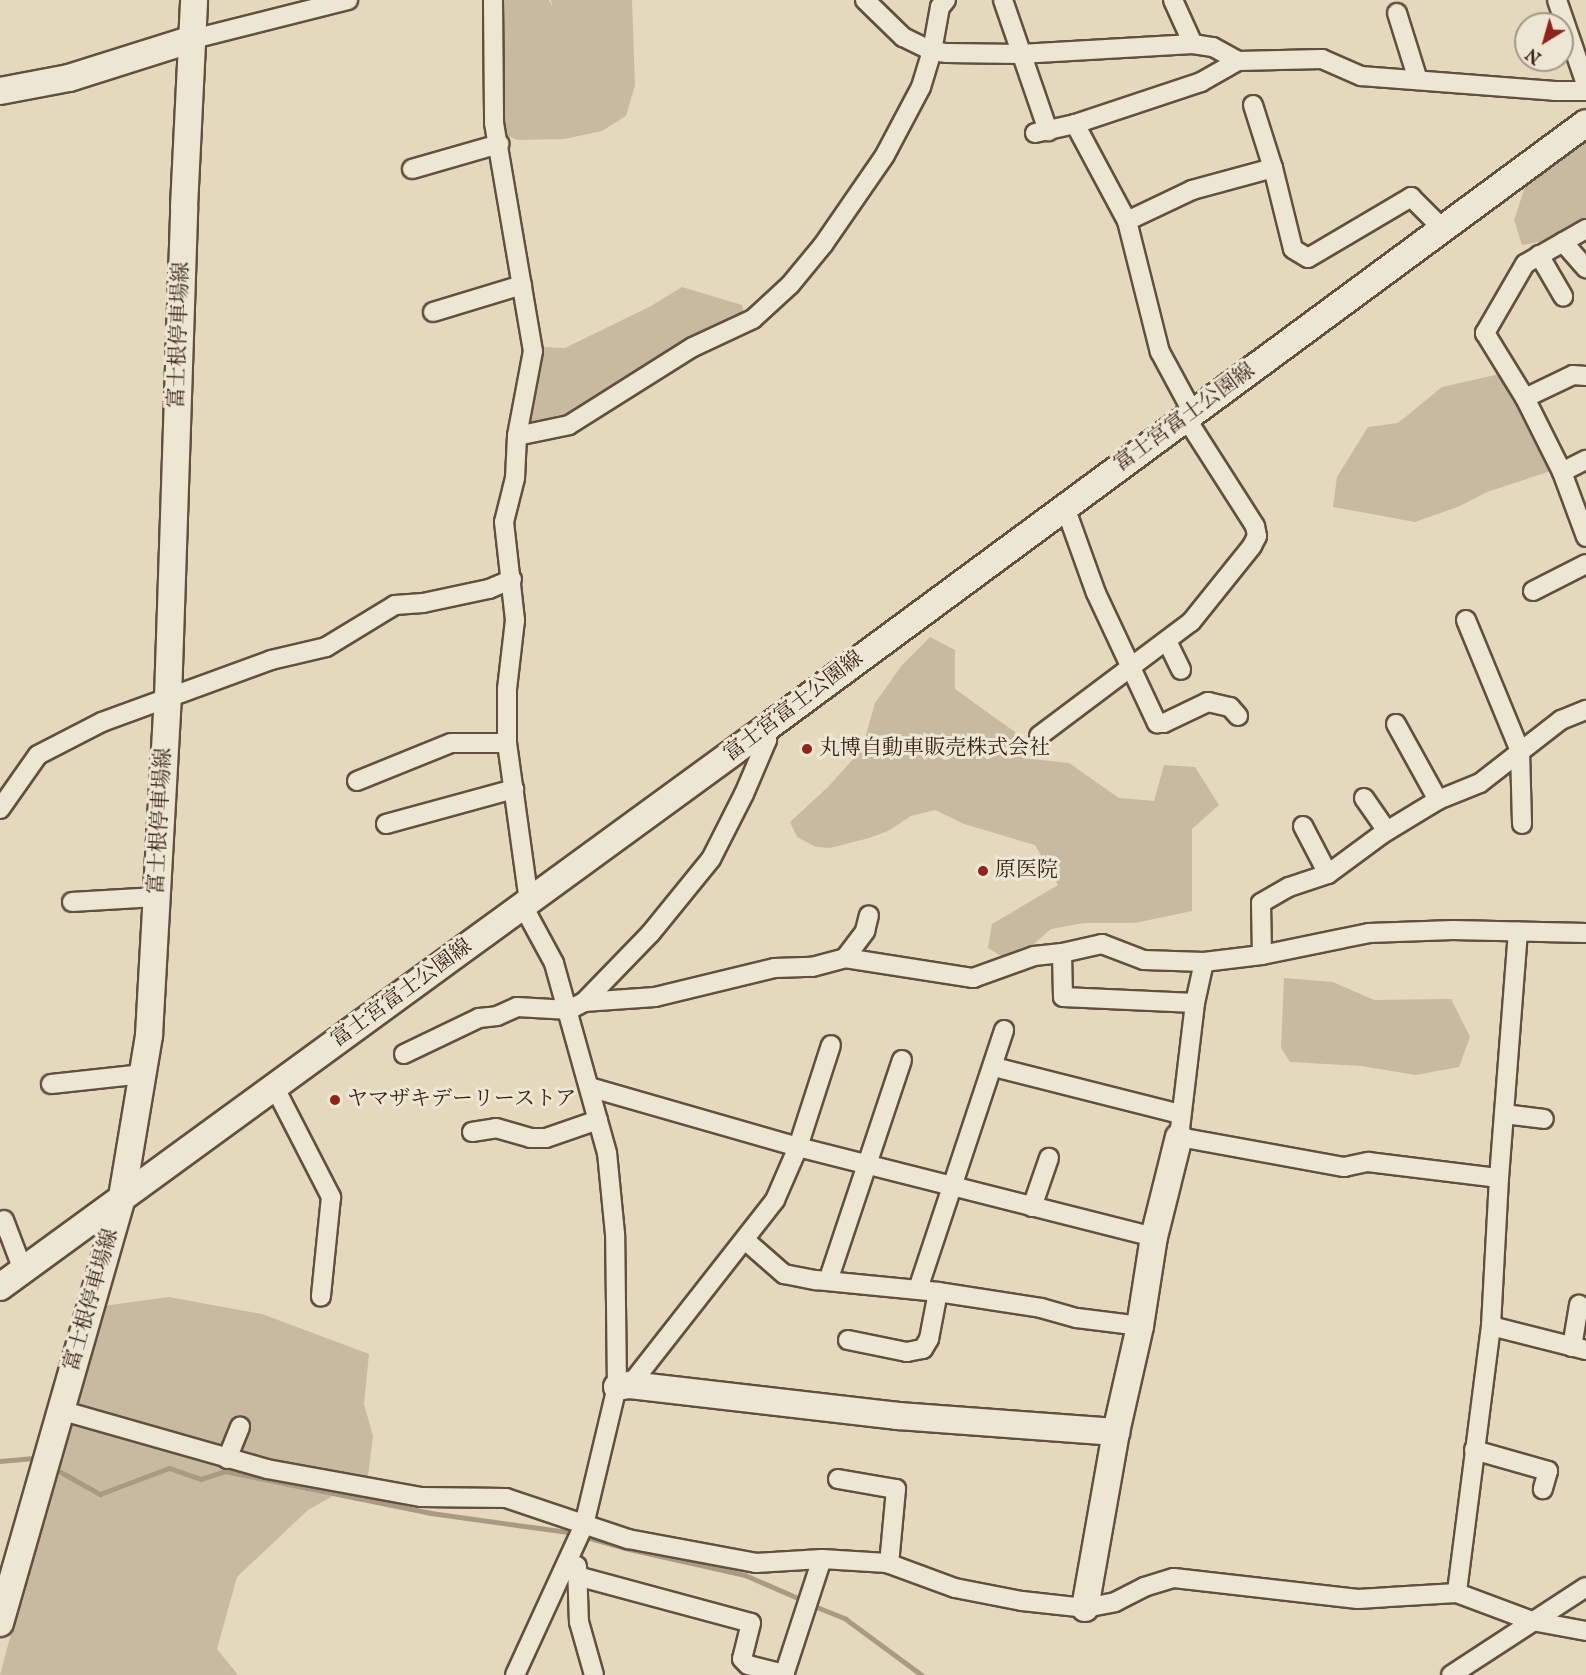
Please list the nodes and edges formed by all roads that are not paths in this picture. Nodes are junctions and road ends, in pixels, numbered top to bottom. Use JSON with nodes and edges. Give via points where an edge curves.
{"nodes":[{"id":1,"x":194,"y":0,"type":"edge"},
{"id":2,"x":348,"y":0,"type":"edge"},
{"id":3,"x":493,"y":0,"type":"edge"},
{"id":4,"x":865,"y":0,"type":"edge"},
{"id":5,"x":946,"y":0,"type":"edge"},
{"id":6,"x":1003,"y":0,"type":"edge"},
{"id":7,"x":1173,"y":0,"type":"edge"},
{"id":8,"x":1557,"y":0,"type":"edge"},
{"id":9,"x":1397,"y":13,"type":"dead end"},
{"id":10,"x":193,"y":39,"type":"junction"},
{"id":11,"x":1193,"y":44,"type":"junction"},
{"id":12,"x":932,"y":51,"type":"junction"},
{"id":13,"x":1020,"y":54,"type":"junction"},
{"id":14,"x":1238,"y":61,"type":"junction"},
{"id":15,"x":1418,"y":80,"type":"junction"},
{"id":16,"x":1586,"y":84,"type":"edge"},
{"id":17,"x":0,"y":91,"type":"edge"},
{"id":18,"x":1586,"y":91,"type":"edge"},
{"id":19,"x":1253,"y":105,"type":"dead end"},
{"id":20,"x":1586,"y":123,"type":"edge"},
{"id":21,"x":1075,"y":124,"type":"junction"},
{"id":22,"x":499,"y":144,"type":"junction"},
{"id":23,"x":1273,"y":168,"type":"junction"},
{"id":24,"x":412,"y":169,"type":"dead end"},
{"id":25,"x":1127,"y":221,"type":"junction"},
{"id":26,"x":1443,"y":229,"type":"junction"},
{"id":27,"x":1586,"y":229,"type":"edge"},
{"id":28,"x":1563,"y":242,"type":"junction"},
{"id":29,"x":1539,"y":255,"type":"junction"},
{"id":30,"x":1586,"y":268,"type":"edge"},
{"id":31,"x":522,"y":285,"type":"junction"},
{"id":32,"x":1563,"y":296,"type":"dead end"},
{"id":33,"x":433,"y":312,"type":"dead end"},
{"id":34,"x":1586,"y":376,"type":"edge"},
{"id":35,"x":1525,"y":398,"type":"junction"},
{"id":36,"x":1190,"y":415,"type":"junction"},
{"id":37,"x":517,"y":436,"type":"junction"},
{"id":38,"x":1586,"y":460,"type":"edge"},
{"id":39,"x":1562,"y":472,"type":"junction"},
{"id":40,"x":1065,"y":507,"type":"junction"},
{"id":41,"x":1586,"y":537,"type":"edge"},
{"id":42,"x":1586,"y":564,"type":"edge"},
{"id":43,"x":512,"y":579,"type":"junction"},
{"id":44,"x":1533,"y":591,"type":"dead end"},
{"id":45,"x":1466,"y":620,"type":"dead end"},
{"id":46,"x":1167,"y":641,"type":"junction"},
{"id":47,"x":1129,"y":668,"type":"junction"},
{"id":48,"x":1181,"y":670,"type":"dead end"},
{"id":49,"x":168,"y":698,"type":"junction"},
{"id":50,"x":1586,"y":710,"type":"edge"},
{"id":51,"x":1238,"y":716,"type":"dead end"},
{"id":52,"x":1396,"y":724,"type":"dead end"},
{"id":53,"x":765,"y":729,"type":"junction"},
{"id":54,"x":1040,"y":736,"type":"dead end"},
{"id":55,"x":507,"y":743,"type":"junction"},
{"id":56,"x":1520,"y":751,"type":"junction"},
{"id":57,"x":357,"y":781,"type":"dead end"},
{"id":58,"x":514,"y":789,"type":"junction"},
{"id":59,"x":1364,"y":798,"type":"dead end"},
{"id":60,"x":1438,"y":800,"type":"junction"},
{"id":61,"x":0,"y":809,"type":"edge"},
{"id":62,"x":386,"y":824,"type":"dead end"},
{"id":63,"x":1522,"y":824,"type":"dead end"},
{"id":64,"x":1303,"y":826,"type":"dead end"},
{"id":65,"x":1387,"y":831,"type":"junction"},
{"id":66,"x":1328,"y":874,"type":"junction"},
{"id":67,"x":156,"y":897,"type":"junction"},
{"id":68,"x":72,"y":902,"type":"dead end"},
{"id":69,"x":526,"y":903,"type":"junction"},
{"id":70,"x":869,"y":915,"type":"dead end"},
{"id":71,"x":1518,"y":932,"type":"junction"},
{"id":72,"x":1586,"y":933,"type":"edge"},
{"id":73,"x":1062,"y":953,"type":"junction"},
{"id":74,"x":1262,"y":955,"type":"junction"},
{"id":75,"x":845,"y":958,"type":"junction"},
{"id":76,"x":1204,"y":962,"type":"junction"},
{"id":77,"x":1195,"y":1004,"type":"junction"},
{"id":78,"x":576,"y":1006,"type":"junction"},
{"id":79,"x":1005,"y":1030,"type":"dead end"},
{"id":80,"x":831,"y":1045,"type":"dead end"},
{"id":81,"x":404,"y":1054,"type":"dead end"},
{"id":82,"x":902,"y":1060,"type":"dead end"},
{"id":83,"x":994,"y":1066,"type":"junction"},
{"id":84,"x":143,"y":1074,"type":"junction"},
{"id":85,"x":51,"y":1084,"type":"dead end"},
{"id":86,"x":589,"y":1086,"type":"junction"},
{"id":87,"x":275,"y":1088,"type":"junction"},
{"id":88,"x":1504,"y":1114,"type":"junction"},
{"id":89,"x":1544,"y":1119,"type":"dead end"},
{"id":90,"x":598,"y":1120,"type":"junction"},
{"id":91,"x":1179,"y":1126,"type":"junction"},
{"id":92,"x":472,"y":1132,"type":"dead end"},
{"id":93,"x":798,"y":1147,"type":"junction"},
{"id":94,"x":1050,"y":1158,"type":"dead end"},
{"id":95,"x":867,"y":1165,"type":"junction"},
{"id":96,"x":1499,"y":1178,"type":"junction"},
{"id":97,"x":951,"y":1187,"type":"junction"},
{"id":98,"x":122,"y":1197,"type":"junction"},
{"id":99,"x":1032,"y":1207,"type":"junction"},
{"id":100,"x":4,"y":1220,"type":"dead end"},
{"id":101,"x":1154,"y":1237,"type":"junction"},
{"id":102,"x":745,"y":1240,"type":"junction"},
{"id":103,"x":23,"y":1270,"type":"junction"},
{"id":104,"x":828,"y":1281,"type":"junction"},
{"id":105,"x":0,"y":1287,"type":"edge"},
{"id":106,"x":918,"y":1289,"type":"junction"},
{"id":107,"x":938,"y":1292,"type":"junction"},
{"id":108,"x":321,"y":1296,"type":"dead end"},
{"id":109,"x":1579,"y":1305,"type":"dead end"},
{"id":110,"x":1140,"y":1326,"type":"junction"},
{"id":111,"x":1491,"y":1326,"type":"junction"},
{"id":112,"x":848,"y":1340,"type":"dead end"},
{"id":113,"x":1579,"y":1348,"type":"edge"},
{"id":114,"x":623,"y":1386,"type":"junction"},
{"id":115,"x":60,"y":1410,"type":"junction"},
{"id":116,"x":240,"y":1426,"type":"dead end"},
{"id":117,"x":1116,"y":1432,"type":"junction"},
{"id":118,"x":1474,"y":1450,"type":"junction"},
{"id":119,"x":227,"y":1459,"type":"junction"},
{"id":120,"x":838,"y":1479,"type":"dead end"},
{"id":121,"x":1543,"y":1489,"type":"dead end"},
{"id":122,"x":580,"y":1532,"type":"junction"},
{"id":123,"x":822,"y":1559,"type":"junction"},
{"id":124,"x":889,"y":1564,"type":"junction"},
{"id":125,"x":577,"y":1576,"type":"junction"},
{"id":126,"x":1586,"y":1587,"type":"edge"},
{"id":127,"x":1457,"y":1593,"type":"junction"},
{"id":128,"x":1084,"y":1608,"type":"junction"},
{"id":129,"x":1532,"y":1621,"type":"junction"},
{"id":130,"x":0,"y":1623,"type":"edge"},
{"id":131,"x":1586,"y":1631,"type":"edge"},
{"id":132,"x":784,"y":1674,"type":"edge"},
{"id":133,"x":515,"y":1675,"type":"edge"},
{"id":134,"x":594,"y":1675,"type":"edge"},
{"id":135,"x":1451,"y":1675,"type":"edge"}],
"edges":[{"from":1,"to":10,"type":"main road","name":"富士根停車場線"},
{"from":2,"to":10,"type":"street"},
{"from":3,"to":22,"type":"street","via":[[494,123]]},
{"from":4,"to":12,"type":"street","via":[[903,37]]},
{"from":5,"to":12,"type":"street","via":[[940,8]]},
{"from":6,"to":13,"type":"street"},
{"from":7,"to":11,"type":"street"},
{"from":8,"to":16,"type":"street"},
{"from":9,"to":15,"type":"street"},
{"from":10,"to":17,"type":"main road","via":[[69,78]]},
{"from":10,"to":49,"type":"main road","name":"富士根停車場線"},
{"from":11,"to":13,"type":"street"},
{"from":11,"to":14,"type":"street","via":[[1213,47]]},
{"from":12,"to":13,"type":"street"},
{"from":12,"to":37,"type":"street","via":[[921,87],[885,155],[790,285],[753,319],[693,347],[570,425]]},
{"from":13,"to":21,"type":"street","via":[[1042,132]]},
{"from":14,"to":15,"type":"street","via":[[1322,59],[1361,76]]},
{"from":14,"to":21,"type":"street","via":[[1201,82]]},
{"from":15,"to":18,"type":"street"},
{"from":19,"to":23,"type":"street"},
{"from":20,"to":26,"type":"main road","name":"富士宮富士公園線"},
{"from":21,"to":25,"type":"street"},
{"from":22,"to":24,"type":"street"},
{"from":22,"to":31,"type":"street"},
{"from":23,"to":25,"type":"street","via":[[1192,190]]},
{"from":23,"to":26,"type":"street","via":[[1293,249],[1308,258],[1411,197]]},
{"from":25,"to":36,"type":"street","via":[[1160,352]]},
{"from":26,"to":36,"type":"main road","name":"富士宮富士公園線"},
{"from":27,"to":28,"type":"street"},
{"from":28,"to":29,"type":"street"},
{"from":28,"to":30,"type":"street"},
{"from":29,"to":32,"type":"street"},
{"from":29,"to":35,"type":"street","via":[[1525,264],[1485,333]]},
{"from":31,"to":33,"type":"street"},
{"from":31,"to":37,"type":"street","via":[[533,351]]},
{"from":34,"to":35,"type":"street","via":[[1573,375]]},
{"from":35,"to":39,"type":"street"},
{"from":36,"to":40,"type":"main road","name":"富士宮富士公園線"},
{"from":36,"to":46,"type":"street","via":[[1256,526],[1257,536],[1191,622]]},
{"from":37,"to":43,"type":"street","via":[[515,478],[504,522]]},
{"from":38,"to":39,"type":"street"},
{"from":39,"to":41,"type":"street"},
{"from":40,"to":47,"type":"street","via":[[1088,575]]},
{"from":40,"to":53,"type":"main road","name":"富士宮富士公園線"},
{"from":42,"to":44,"type":"street"},
{"from":43,"to":49,"type":"street","via":[[489,589],[395,605],[326,647],[271,660]]},
{"from":43,"to":55,"type":"street","via":[[515,620],[507,689]]},
{"from":45,"to":56,"type":"street"},
{"from":46,"to":47,"type":"street"},
{"from":46,"to":48,"type":"street"},
{"from":47,"to":51,"type":"street","via":[[1157,723],[1208,702],[1230,707]]},
{"from":47,"to":54,"type":"street"},
{"from":49,"to":61,"type":"street","via":[[102,722],[38,755]]},
{"from":49,"to":67,"type":"main road","name":"富士根停車場線"},
{"from":50,"to":56,"type":"street","via":[[1561,720]]},
{"from":52,"to":60,"type":"street"},
{"from":53,"to":69,"type":"main road","name":"富士宮富士公園線"},
{"from":53,"to":78,"type":"street","via":[[766,740],[744,794],[711,859],[651,934]]},
{"from":55,"to":57,"type":"street","via":[[451,742]]},
{"from":55,"to":58,"type":"street"},
{"from":56,"to":60,"type":"street","via":[[1480,783]]},
{"from":56,"to":63,"type":"street"},
{"from":58,"to":62,"type":"street"},
{"from":58,"to":69,"type":"street"},
{"from":59,"to":65,"type":"street"},
{"from":60,"to":65,"type":"street"},
{"from":64,"to":66,"type":"street"},
{"from":65,"to":66,"type":"street"},
{"from":66,"to":74,"type":"street","via":[[1288,887],[1261,903]]},
{"from":67,"to":68,"type":"street"},
{"from":67,"to":84,"type":"main road","name":"富士根停車場線","via":[[149,1035]]},
{"from":69,"to":78,"type":"street"},
{"from":69,"to":87,"type":"main road","name":"富士宮富士公園線"},
{"from":70,"to":75,"type":"street","via":[[865,931]]},
{"from":71,"to":72,"type":"street"},
{"from":71,"to":74,"type":"street","via":[[1369,933]]},
{"from":71,"to":88,"type":"street"},
{"from":73,"to":75,"type":"street","via":[[1034,956],[973,978]]},
{"from":73,"to":76,"type":"street","via":[[1102,944],[1144,960]]},
{"from":73,"to":77,"type":"street","via":[[1063,997]]},
{"from":74,"to":76,"type":"street"},
{"from":75,"to":78,"type":"street","via":[[812,967],[775,968],[655,997]]},
{"from":76,"to":77,"type":"street"},
{"from":77,"to":91,"type":"street"},
{"from":78,"to":81,"type":"street","via":[[517,1007],[480,1018]]},
{"from":78,"to":86,"type":"street"},
{"from":79,"to":83,"type":"street"},
{"from":80,"to":93,"type":"street"},
{"from":82,"to":95,"type":"street"},
{"from":83,"to":91,"type":"street"},
{"from":83,"to":97,"type":"street"},
{"from":84,"to":85,"type":"street"},
{"from":84,"to":98,"type":"main road","name":"富士根停車場線"},
{"from":86,"to":90,"type":"street"},
{"from":86,"to":93,"type":"street"},
{"from":87,"to":98,"type":"main road","name":"富士宮富士公園線"},
{"from":87,"to":108,"type":"street","via":[[331,1197]]},
{"from":88,"to":89,"type":"street"},
{"from":88,"to":96,"type":"street"},
{"from":90,"to":92,"type":"street","via":[[546,1138],[530,1138],[496,1128]]},
{"from":90,"to":114,"type":"street","via":[[607,1153],[615,1234]]},
{"from":91,"to":96,"type":"street","via":[[1344,1167],[1368,1162]]},
{"from":91,"to":101,"type":"main road"},
{"from":93,"to":95,"type":"street"},
{"from":93,"to":102,"type":"street","via":[[775,1200]]},
{"from":94,"to":99,"type":"street"},
{"from":95,"to":97,"type":"street"},
{"from":95,"to":104,"type":"street"},
{"from":96,"to":111,"type":"street"},
{"from":97,"to":99,"type":"street"},
{"from":97,"to":106,"type":"street"},
{"from":98,"to":103,"type":"main road","name":"富士宮富士公園線"},
{"from":98,"to":115,"type":"main road","name":"富士根停車場線"},
{"from":99,"to":101,"type":"street"},
{"from":100,"to":103,"type":"street"},
{"from":101,"to":110,"type":"main road"},
{"from":102,"to":104,"type":"street","via":[[784,1274]]},
{"from":102,"to":114,"type":"street"},
{"from":103,"to":105,"type":"main road","name":"富士宮富士公園線"},
{"from":104,"to":106,"type":"street"},
{"from":106,"to":107,"type":"street"},
{"from":107,"to":110,"type":"street"},
{"from":107,"to":112,"type":"street","via":[[929,1339],[923,1349],[907,1352]]},
{"from":109,"to":113,"type":"street"},
{"from":110,"to":117,"type":"main road"},
{"from":111,"to":113,"type":"street"},
{"from":111,"to":118,"type":"street"},
{"from":114,"to":117,"type":"main road","via":[[898,1416]]},
{"from":114,"to":122,"type":"street"},
{"from":115,"to":119,"type":"street"},
{"from":115,"to":130,"type":"main road","name":"富士根停車場線"},
{"from":116,"to":119,"type":"street"},
{"from":117,"to":128,"type":"main road"},
{"from":118,"to":121,"type":"street","via":[[1548,1471]]},
{"from":118,"to":127,"type":"street"},
{"from":119,"to":122,"type":"street","via":[[421,1497],[506,1498]]},
{"from":120,"to":124,"type":"street","via":[[897,1489]]},
{"from":122,"to":123,"type":"street","via":[[756,1563]]},
{"from":122,"to":125,"type":"street"},
{"from":122,"to":133,"type":"street"},
{"from":123,"to":124,"type":"street"},
{"from":123,"to":132,"type":"street"},
{"from":124,"to":128,"type":"street","via":[[955,1588]]},
{"from":125,"to":132,"type":"street","via":[[751,1623],[742,1659],[748,1665]]},
{"from":125,"to":134,"type":"street","via":[[579,1622]]},
{"from":126,"to":129,"type":"street"},
{"from":127,"to":128,"type":"street","via":[[1358,1599],[1174,1578],[1115,1602]]},
{"from":127,"to":129,"type":"street"},
{"from":129,"to":131,"type":"street"},
{"from":129,"to":135,"type":"street"}]}
